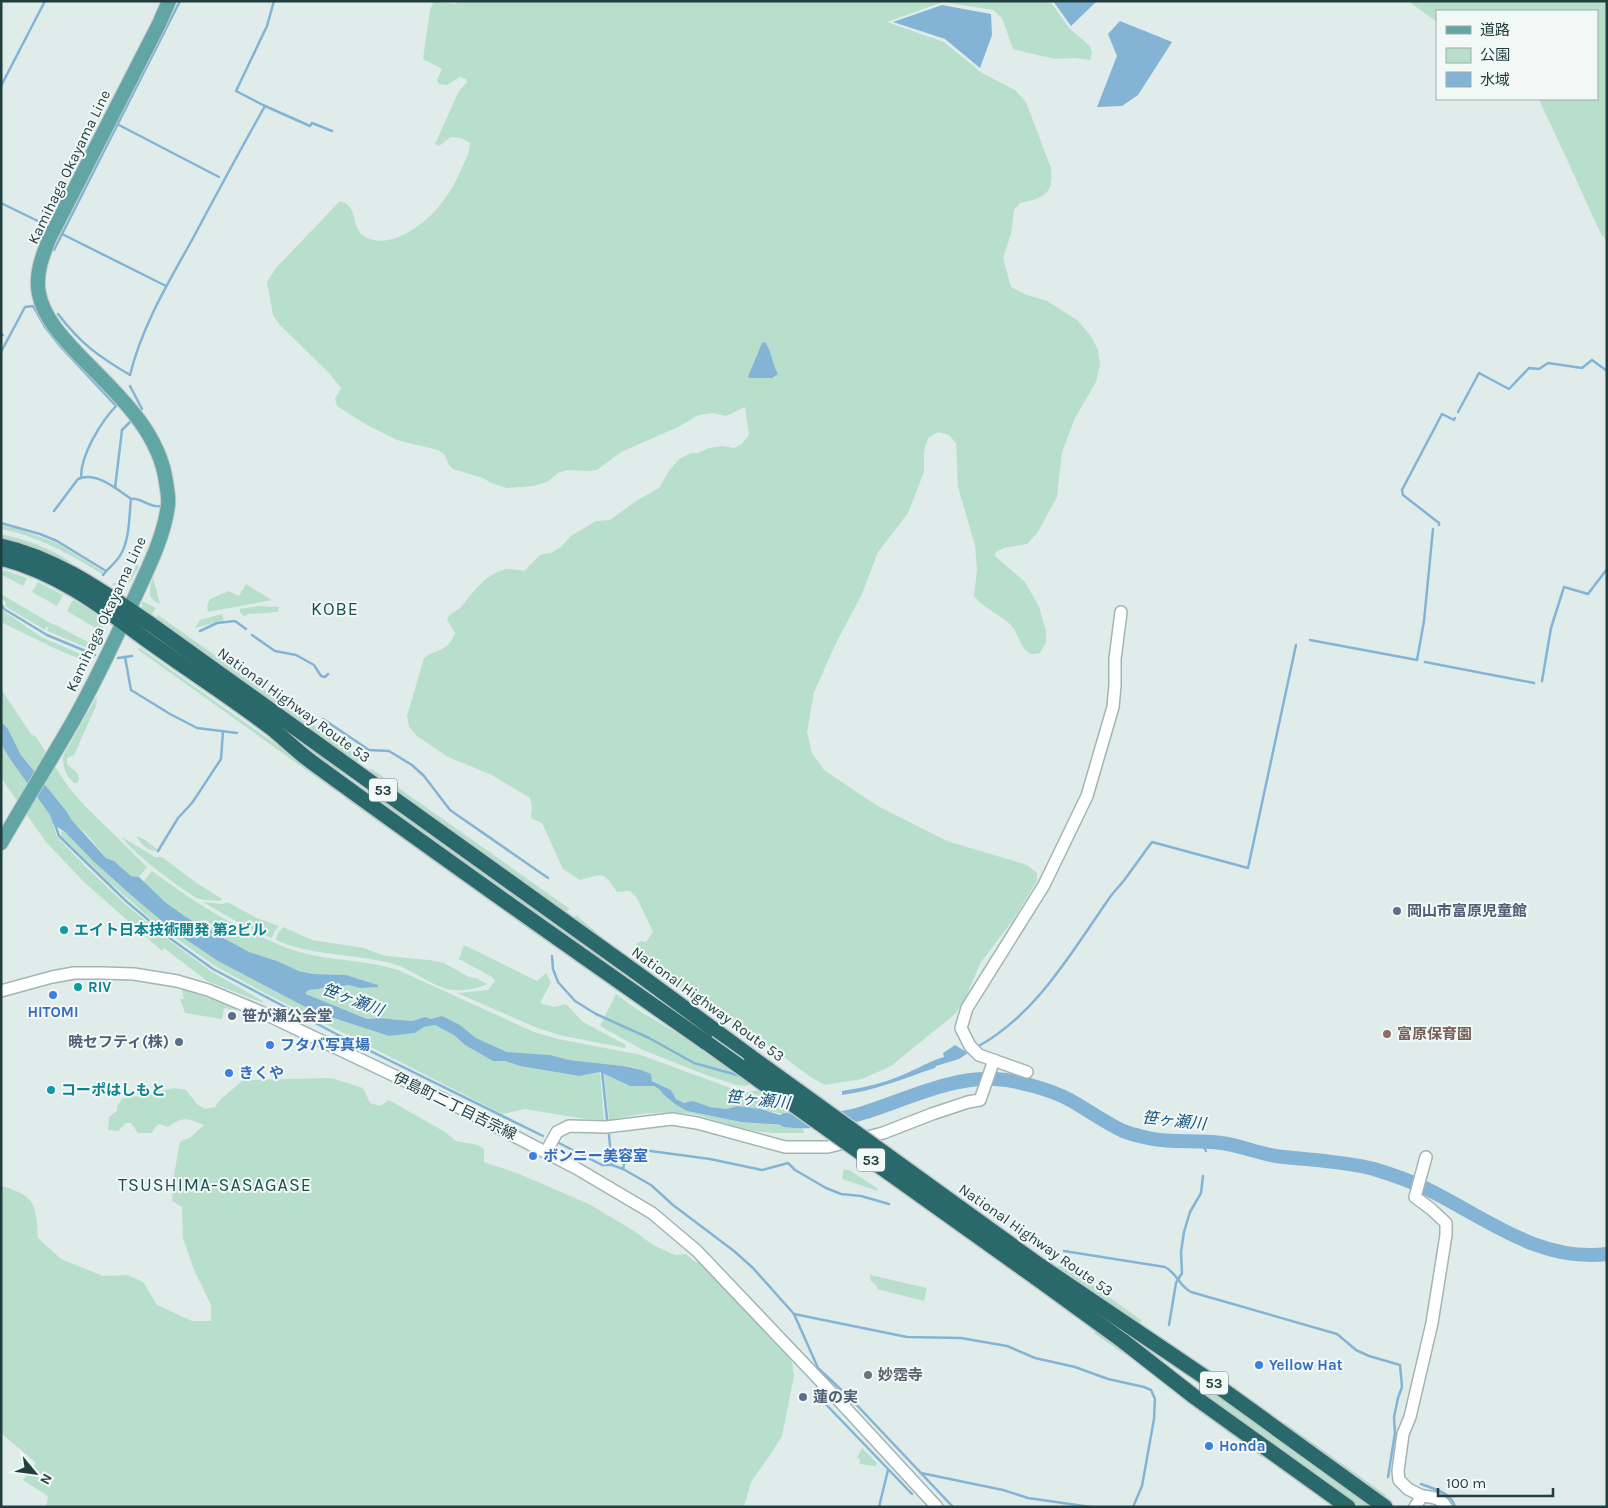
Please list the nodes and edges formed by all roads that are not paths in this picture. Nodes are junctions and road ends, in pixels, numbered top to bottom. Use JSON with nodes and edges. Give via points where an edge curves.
{"nodes":[{"id":1,"x":169,"y":1,"type":"edge"},
{"id":2,"x":1,"y":546,"type":"edge"},
{"id":3,"x":1,"y":558,"type":"edge"},
{"id":4,"x":1121,"y":612,"type":"dead end"},
{"id":5,"x":126,"y":616,"type":"junction"},
{"id":6,"x":1,"y":843,"type":"edge"},
{"id":7,"x":1,"y":991,"type":"edge"},
{"id":8,"x":994,"y":1062,"type":"junction"},
{"id":9,"x":1027,"y":1072,"type":"dead end"},
{"id":10,"x":546,"y":1152,"type":"junction"},
{"id":11,"x":1426,"y":1157,"type":"dead end"},
{"id":12,"x":1037,"y":1271,"type":"junction"},
{"id":13,"x":1422,"y":1496,"type":"junction"},
{"id":14,"x":937,"y":1507,"type":"edge"},
{"id":15,"x":1348,"y":1507,"type":"edge"},
{"id":16,"x":1385,"y":1507,"type":"edge"},
{"id":17,"x":1414,"y":1507,"type":"edge"},
{"id":18,"x":1446,"y":1507,"type":"edge"}],
"edges":[{"from":1,"to":5,"type":"main road","name":"Kamihaga Okayama Line","via":[[49,240],[38,277],[38,293],[51,323],[143,426],[154,442],[164,469],[168,504],[163,528]]},
{"from":2,"to":5,"type":"highway","name":"National Highway Route 53","number":"53","via":[[64,569]]},
{"from":3,"to":5,"type":"highway","name":"National Highway Route 53","number":"53","via":[[58,579],[107,609]]},
{"from":4,"to":8,"type":"street","via":[[1113,708],[1087,796],[1044,885],[967,1008],[961,1028],[973,1049]]},
{"from":5,"to":6,"type":"main road","name":"Kamihaga Okayama Line","via":[[92,687]]},
{"from":5,"to":12,"type":"highway","name":"National Highway Route 53","number":"53","bridge":true,"via":[[356,772],[751,1057]]},
{"from":5,"to":12,"type":"highway","name":"National Highway Route 53","number":"53","bridge":true,"via":[[141,635],[270,727],[332,776],[707,1043]]},
{"from":7,"to":10,"type":"street","name":"伊島町二丁目吉宗線","via":[[74,974],[134,974],[208,990],[441,1098]]},
{"from":8,"to":9,"type":"street"},
{"from":8,"to":10,"type":"street","via":[[980,1100],[883,1133],[828,1147],[785,1147],[672,1119],[606,1127],[570,1126],[557,1132]]},
{"from":10,"to":14,"type":"street","name":"伊島町二丁目吉宗線","via":[[652,1213],[697,1251]]},
{"from":11,"to":13,"type":"street","via":[[1415,1197],[1446,1224],[1446,1235],[1432,1323],[1403,1434],[1398,1470],[1399,1480]]},
{"from":12,"to":15,"type":"highway","name":"National Highway Route 53","number":"53","via":[[1196,1398]]},
{"from":12,"to":16,"type":"highway","name":"National Highway Route 53","number":"53","via":[[1212,1382]]},
{"from":13,"to":17,"type":"street"},
{"from":13,"to":18,"type":"street","via":[[1437,1498]]}]}
